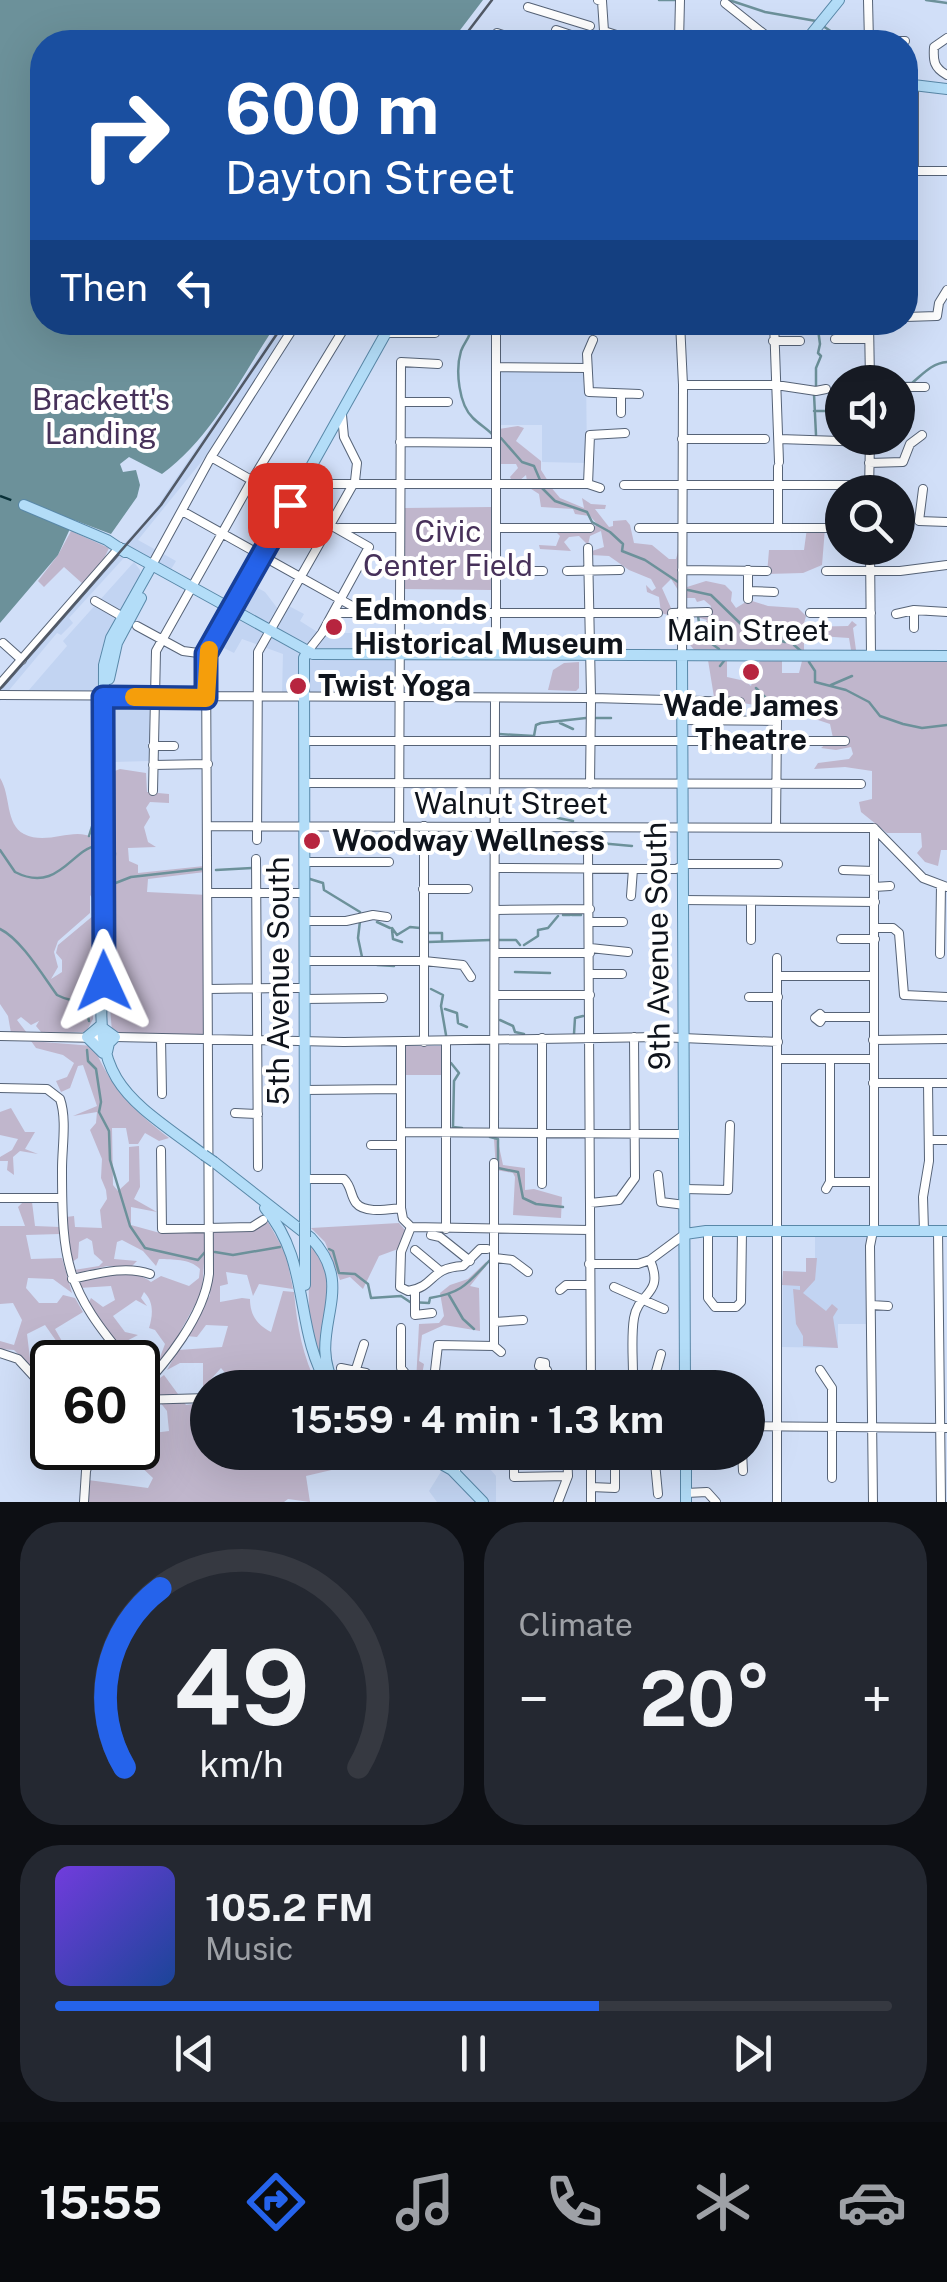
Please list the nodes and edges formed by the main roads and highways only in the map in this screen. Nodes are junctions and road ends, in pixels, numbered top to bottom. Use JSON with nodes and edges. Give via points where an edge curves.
{"nodes":[{"id":1,"x":835,"y":1,"type":"edge"},
{"id":2,"x":814,"y":30,"type":"edge"},
{"id":3,"x":918,"y":86,"type":"edge"},
{"id":4,"x":947,"y":88,"type":"edge"},
{"id":5,"x":385,"y":335,"type":"edge"},
{"id":6,"x":24,"y":505,"type":"dead end"},
{"id":7,"x":128,"y":536,"type":"dead end"},
{"id":8,"x":126,"y":551,"type":"junction"},
{"id":9,"x":152,"y":565,"type":"junction"},
{"id":10,"x":145,"y":578,"type":"junction"},
{"id":11,"x":232,"y":608,"type":"junction"},
{"id":12,"x":111,"y":638,"type":"junction"},
{"id":13,"x":114,"y":652,"type":"junction"},
{"id":14,"x":307,"y":652,"type":"junction"},
{"id":15,"x":682,"y":656,"type":"junction"},
{"id":16,"x":947,"y":656,"type":"edge"},
{"id":17,"x":107,"y":700,"type":"junction"},
{"id":18,"x":100,"y":1027,"type":"junction"},
{"id":19,"x":106,"y":1058,"type":"junction"},
{"id":20,"x":238,"y":1181,"type":"junction"},
{"id":21,"x":942,"y":1231,"type":"edge"},
{"id":22,"x":685,"y":1234,"type":"junction"},
{"id":23,"x":305,"y":1310,"type":"junction"},
{"id":24,"x":323,"y":1370,"type":"edge"},
{"id":25,"x":328,"y":1370,"type":"edge"},
{"id":26,"x":685,"y":1370,"type":"edge"},
{"id":27,"x":453,"y":1470,"type":"edge"},
{"id":28,"x":686,"y":1470,"type":"edge"},
{"id":29,"x":686,"y":1497,"type":"edge"},
{"id":30,"x":484,"y":1502,"type":"edge"}],
"edges":[{"from":1,"to":2,"type":"main road"},
{"from":3,"to":4,"type":"main road"},
{"from":5,"to":11,"type":"main road"},
{"from":6,"to":8,"type":"main road","name":"Main Street"},
{"from":7,"to":8,"type":"main road"},
{"from":8,"to":9,"type":"main road","name":"Main Street"},
{"from":8,"to":10,"type":"main road"},
{"from":9,"to":10,"type":"main road"},
{"from":9,"to":11,"type":"main road","name":"Main Street"},
{"from":9,"to":13,"type":"main road","via":[[152,578]]},
{"from":10,"to":12,"type":"main road"},
{"from":11,"to":14,"type":"main road","name":"Main Street"},
{"from":12,"to":13,"type":"main road"},
{"from":12,"to":17,"type":"main road","via":[[104,665]]},
{"from":13,"to":17,"type":"main road"},
{"from":14,"to":15,"type":"main road","name":"Main Street"},
{"from":14,"to":23,"type":"main road","name":"5th Avenue South","bridge":true},
{"from":15,"to":16,"type":"main road","name":"Main Street"},
{"from":15,"to":22,"type":"main road","name":"9th Avenue South"},
{"from":17,"to":18,"type":"main road"},
{"from":17,"to":18,"type":"main road"},
{"from":18,"to":19,"type":"main road"},
{"from":18,"to":19,"type":"main road","via":[[116,1037]]},
{"from":18,"to":19,"type":"main road","via":[[87,1038]]},
{"from":19,"to":20,"type":"main road","via":[[131,1097]]},
{"from":20,"to":23,"type":"main road","via":[[288,1243]]},
{"from":20,"to":25,"type":"main road","via":[[311,1238],[326,1258],[334,1294],[324,1352]]},
{"from":21,"to":22,"type":"main road"},
{"from":22,"to":26,"type":"main road","name":"9th Avenue South"},
{"from":23,"to":24,"type":"main road","via":[[308,1343]]},
{"from":27,"to":30,"type":"main road"},
{"from":28,"to":29,"type":"main road"}]}
